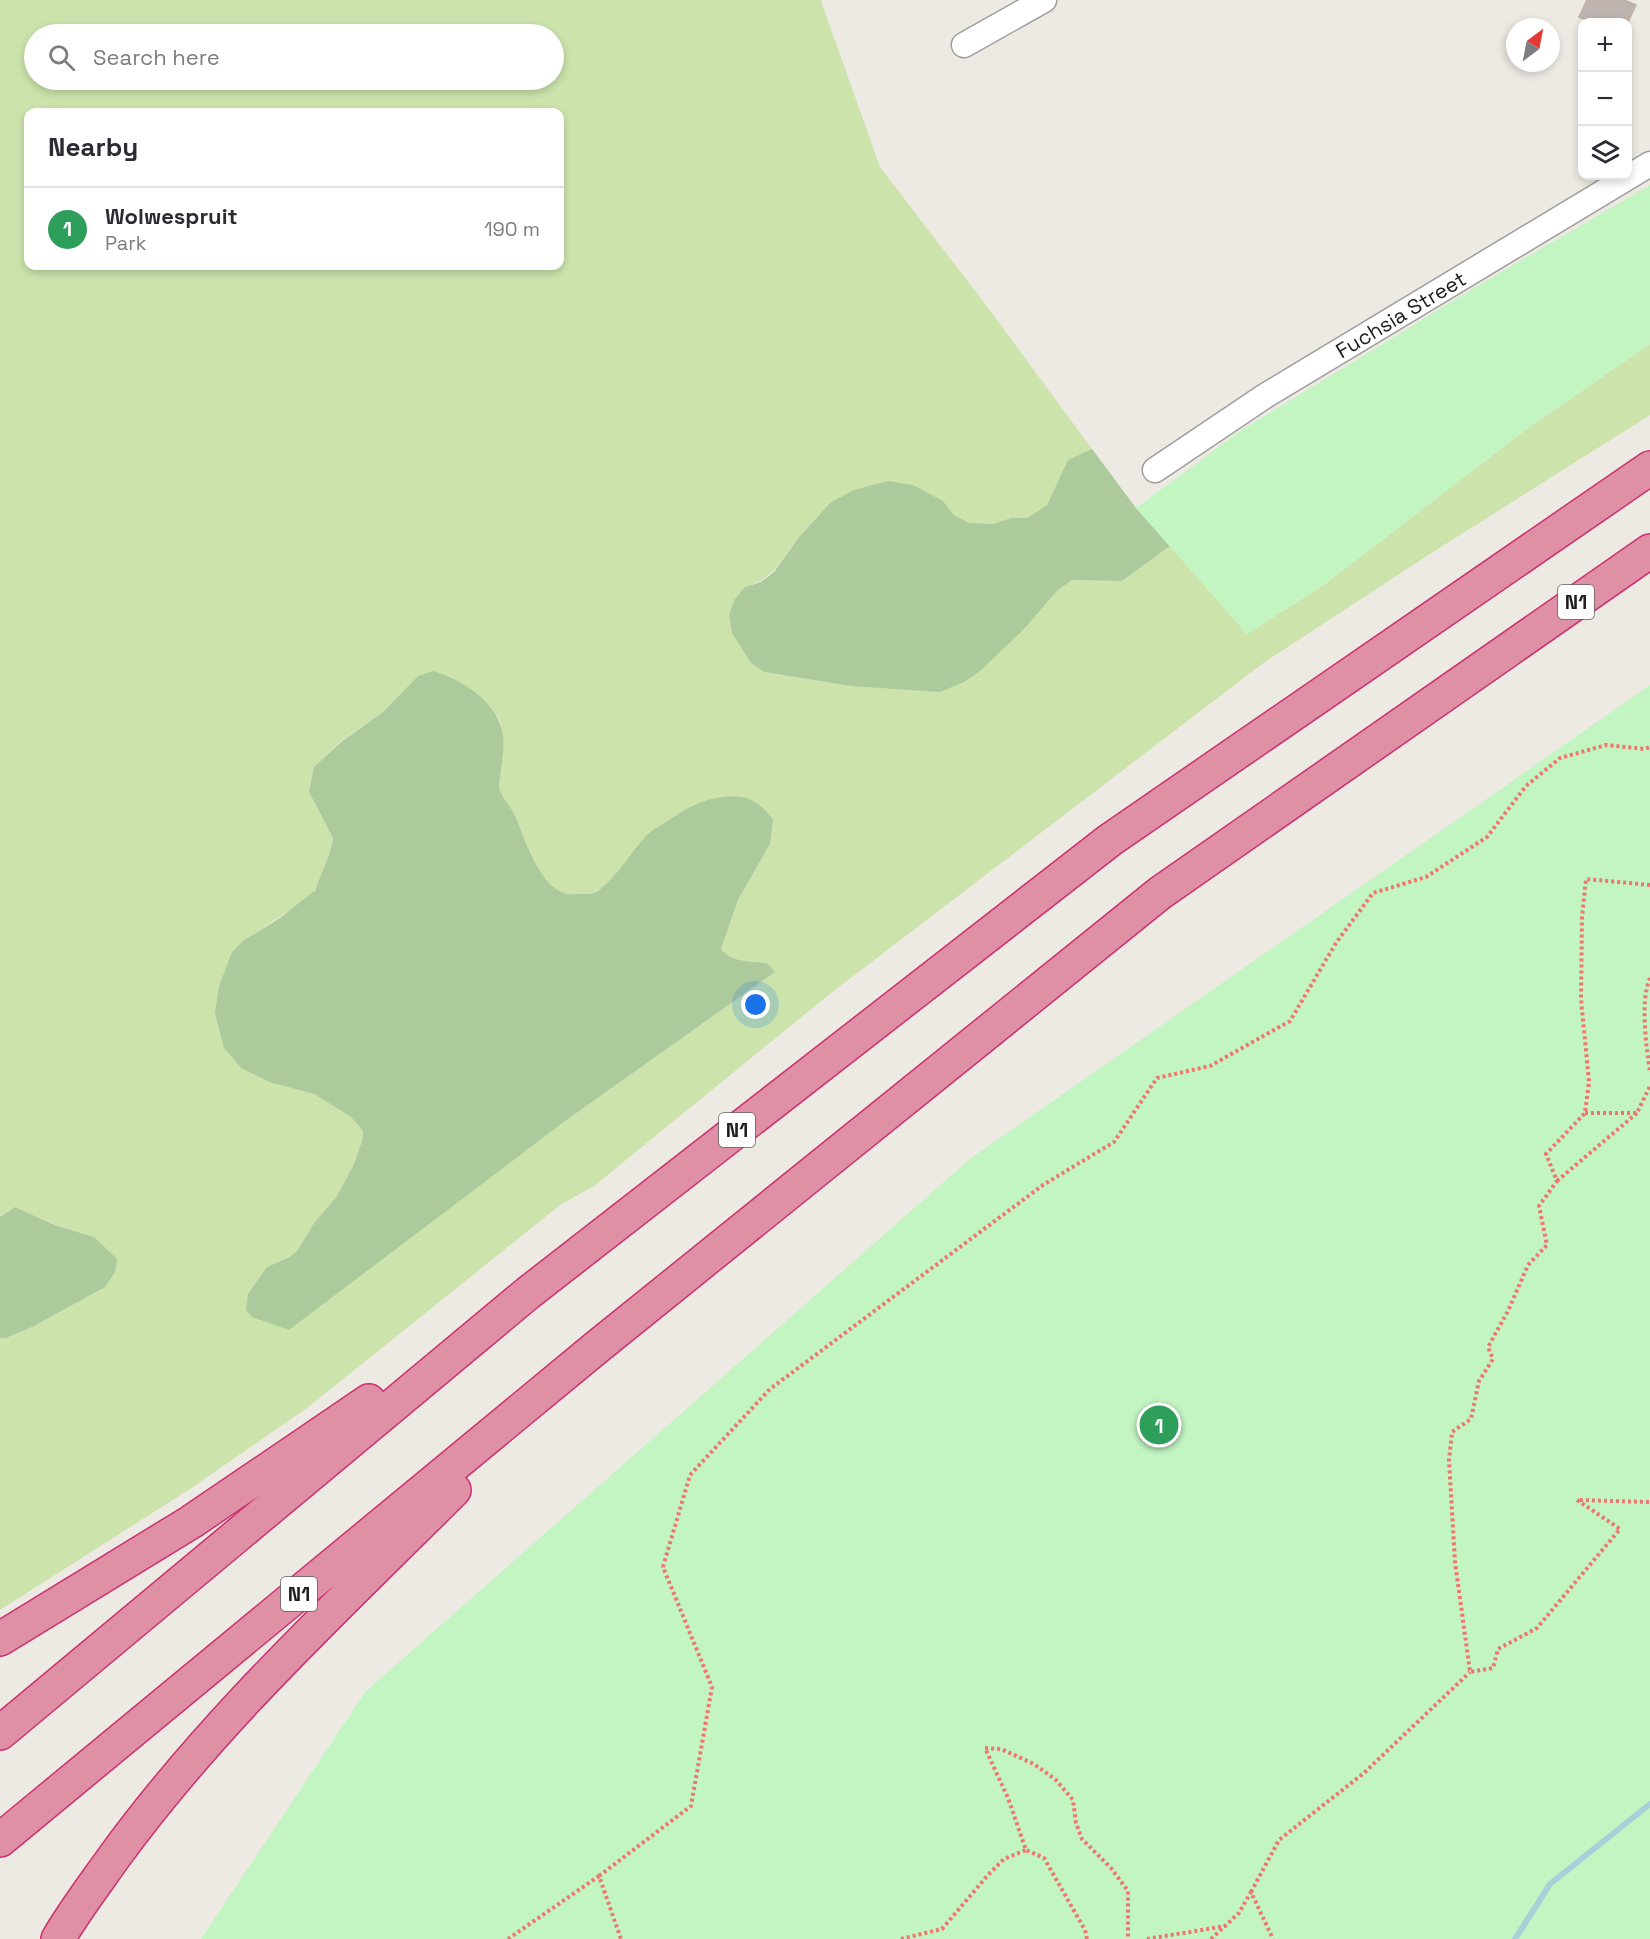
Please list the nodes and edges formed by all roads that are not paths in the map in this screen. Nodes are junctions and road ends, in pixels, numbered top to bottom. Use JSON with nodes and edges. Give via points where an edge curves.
{"nodes":[{"id":1,"x":1044,"y":0,"type":"edge"},
{"id":2,"x":964,"y":45,"type":"dead end"},
{"id":3,"x":1650,"y":164,"type":"edge"},
{"id":4,"x":1650,"y":468,"type":"edge"},
{"id":5,"x":1155,"y":470,"type":"dead end"},
{"id":6,"x":1650,"y":551,"type":"edge"},
{"id":7,"x":528,"y":1293,"type":"junction"},
{"id":8,"x":597,"y":1347,"type":"junction"},
{"id":9,"x":0,"y":1639,"type":"edge"},
{"id":10,"x":0,"y":1733,"type":"edge"},
{"id":11,"x":0,"y":1840,"type":"edge"},
{"id":12,"x":58,"y":1939,"type":"edge"}],
"edges":[{"from":1,"to":2,"type":"street"},
{"from":3,"to":5,"type":"street","name":"Fuchsia Street","via":[[1265,396]]},
{"from":4,"to":7,"type":"highway","number":"N1","via":[[1110,840]]},
{"from":6,"to":8,"type":"highway","number":"N1","via":[[1160,893]]},
{"from":7,"to":9,"type":"highway","via":[[191,1522]]},
{"from":7,"to":10,"type":"highway","number":"N1"},
{"from":8,"to":11,"type":"highway","number":"N1"},
{"from":8,"to":12,"type":"highway","via":[[202,1746],[138,1824]]}]}
